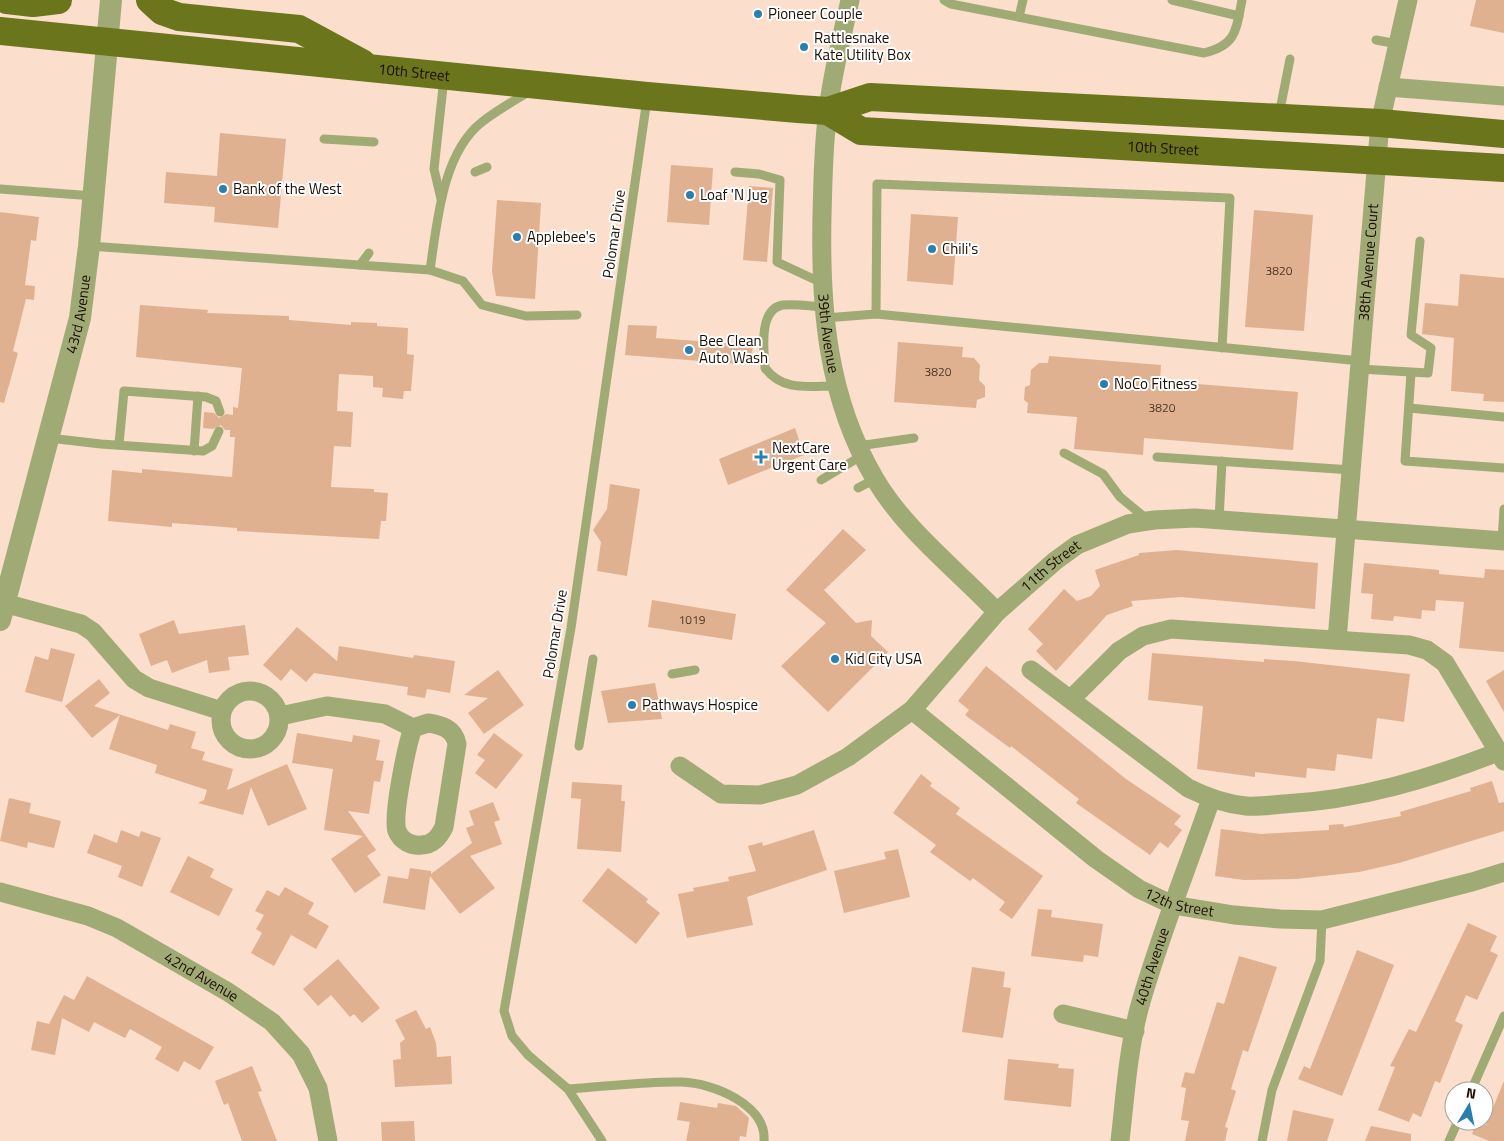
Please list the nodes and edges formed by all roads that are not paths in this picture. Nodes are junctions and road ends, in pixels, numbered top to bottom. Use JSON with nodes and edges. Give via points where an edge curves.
{"nodes":[{"id":1,"x":7,"y":0,"type":"edge"},
{"id":2,"x":58,"y":0,"type":"edge"},
{"id":3,"x":111,"y":0,"type":"edge"},
{"id":4,"x":150,"y":0,"type":"edge"},
{"id":5,"x":850,"y":0,"type":"edge"},
{"id":6,"x":1022,"y":0,"type":"edge"},
{"id":7,"x":1172,"y":0,"type":"edge"},
{"id":8,"x":1242,"y":0,"type":"edge"},
{"id":9,"x":1408,"y":0,"type":"edge"},
{"id":10,"x":949,"y":1,"type":"edge"},
{"id":11,"x":1239,"y":16,"type":"junction"},
{"id":12,"x":1019,"y":17,"type":"junction"},
{"id":13,"x":0,"y":31,"type":"edge"},
{"id":14,"x":1376,"y":40,"type":"dead end"},
{"id":15,"x":106,"y":42,"type":"junction"},
{"id":16,"x":1398,"y":44,"type":"junction"},
{"id":17,"x":1290,"y":59,"type":"dead end"},
{"id":18,"x":372,"y":69,"type":"junction"},
{"id":19,"x":444,"y":76,"type":"junction"},
{"id":20,"x":539,"y":86,"type":"junction"},
{"id":21,"x":1388,"y":87,"type":"junction"},
{"id":22,"x":647,"y":96,"type":"junction"},
{"id":23,"x":1504,"y":96,"type":"edge"},
{"id":24,"x":828,"y":111,"type":"junction"},
{"id":25,"x":1279,"y":118,"type":"junction"},
{"id":26,"x":1380,"y":123,"type":"junction"},
{"id":27,"x":1504,"y":134,"type":"edge"},
{"id":28,"x":324,"y":139,"type":"dead end"},
{"id":29,"x":374,"y":142,"type":"dead end"},
{"id":30,"x":1377,"y":159,"type":"junction"},
{"id":31,"x":487,"y":167,"type":"dead end"},
{"id":32,"x":1504,"y":168,"type":"edge"},
{"id":33,"x":475,"y":172,"type":"dead end"},
{"id":34,"x":735,"y":172,"type":"dead end"},
{"id":35,"x":0,"y":189,"type":"edge"},
{"id":36,"x":94,"y":196,"type":"junction"},
{"id":37,"x":441,"y":199,"type":"junction"},
{"id":38,"x":1420,"y":241,"type":"dead end"},
{"id":39,"x":89,"y":246,"type":"junction"},
{"id":40,"x":369,"y":254,"type":"dead end"},
{"id":41,"x":360,"y":265,"type":"junction"},
{"id":42,"x":430,"y":270,"type":"junction"},
{"id":43,"x":820,"y":282,"type":"junction"},
{"id":44,"x":824,"y":312,"type":"junction"},
{"id":45,"x":876,"y":314,"type":"junction"},
{"id":46,"x":577,"y":315,"type":"dead end"},
{"id":47,"x":1222,"y":348,"type":"junction"},
{"id":48,"x":1361,"y":365,"type":"junction"},
{"id":49,"x":1411,"y":373,"type":"junction"},
{"id":50,"x":836,"y":386,"type":"junction"},
{"id":51,"x":198,"y":396,"type":"junction"},
{"id":52,"x":1409,"y":408,"type":"junction"},
{"id":53,"x":220,"y":412,"type":"dead end"},
{"id":54,"x":1504,"y":416,"type":"edge"},
{"id":55,"x":218,"y":431,"type":"dead end"},
{"id":56,"x":49,"y":438,"type":"junction"},
{"id":57,"x":914,"y":438,"type":"dead end"},
{"id":58,"x":119,"y":444,"type":"junction"},
{"id":59,"x":861,"y":450,"type":"junction"},
{"id":60,"x":194,"y":451,"type":"junction"},
{"id":61,"x":1064,"y":453,"type":"dead end"},
{"id":62,"x":1157,"y":457,"type":"dead end"},
{"id":63,"x":1222,"y":461,"type":"junction"},
{"id":64,"x":1504,"y":468,"type":"edge"},
{"id":65,"x":1352,"y":470,"type":"junction"},
{"id":66,"x":821,"y":480,"type":"dead end"},
{"id":67,"x":1504,"y":509,"type":"edge"},
{"id":68,"x":1148,"y":520,"type":"junction"},
{"id":69,"x":1219,"y":520,"type":"junction"},
{"id":70,"x":1348,"y":528,"type":"junction"},
{"id":71,"x":1503,"y":541,"type":"edge"},
{"id":72,"x":1,"y":608,"type":"edge"},
{"id":73,"x":997,"y":612,"type":"junction"},
{"id":74,"x":1337,"y":640,"type":"junction"},
{"id":75,"x":593,"y":659,"type":"dead end"},
{"id":76,"x":695,"y":670,"type":"dead end"},
{"id":77,"x":1031,"y":670,"type":"dead end"},
{"id":78,"x":672,"y":674,"type":"dead end"},
{"id":79,"x":1071,"y":699,"type":"junction"},
{"id":80,"x":912,"y":710,"type":"junction"},
{"id":81,"x":222,"y":711,"type":"junction"},
{"id":82,"x":280,"y":716,"type":"junction"},
{"id":83,"x":414,"y":728,"type":"junction"},
{"id":84,"x":579,"y":746,"type":"dead end"},
{"id":85,"x":1501,"y":757,"type":"edge"},
{"id":86,"x":680,"y":766,"type":"dead end"},
{"id":87,"x":1211,"y":799,"type":"junction"},
{"id":88,"x":1504,"y":872,"type":"edge"},
{"id":89,"x":0,"y":892,"type":"edge"},
{"id":90,"x":1173,"y":904,"type":"junction"},
{"id":91,"x":1322,"y":920,"type":"junction"},
{"id":92,"x":1063,"y":1014,"type":"dead end"},
{"id":93,"x":1504,"y":1016,"type":"edge"},
{"id":94,"x":1135,"y":1031,"type":"junction"},
{"id":95,"x":1475,"y":1081,"type":"edge"},
{"id":96,"x":568,"y":1089,"type":"junction"},
{"id":97,"x":328,"y":1141,"type":"edge"},
{"id":98,"x":602,"y":1141,"type":"edge"},
{"id":99,"x":764,"y":1141,"type":"edge"},
{"id":100,"x":1120,"y":1141,"type":"edge"},
{"id":101,"x":1262,"y":1141,"type":"edge"}],
"edges":[{"from":1,"to":2,"type":"main road","via":[[33,3]]},
{"from":3,"to":15,"type":"street","name":"43rd Avenue"},
{"from":4,"to":18,"type":"main road","via":[[162,11],[179,17],[299,28]]},
{"from":5,"to":24,"type":"street","name":"39th Avenue"},
{"from":6,"to":12,"type":"lane"},
{"from":7,"to":11,"type":"lane"},
{"from":8,"to":11,"type":"lane"},
{"from":9,"to":16,"type":"street","name":"38th Avenue Court"},
{"from":10,"to":12,"type":"lane"},
{"from":11,"to":12,"type":"lane","via":[[1232,39],[1220,49],[1204,53]]},
{"from":13,"to":15,"type":"main road","name":"10th Street"},
{"from":14,"to":16,"type":"lane"},
{"from":15,"to":18,"type":"main road","name":"10th Street"},
{"from":15,"to":36,"type":"street","name":"43rd Avenue"},
{"from":16,"to":21,"type":"street","name":"38th Avenue Court"},
{"from":17,"to":25,"type":"lane"},
{"from":18,"to":19,"type":"main road","name":"10th Street"},
{"from":19,"to":20,"type":"main road","name":"10th Street"},
{"from":19,"to":37,"type":"lane","via":[[434,169]]},
{"from":20,"to":22,"type":"main road","name":"10th Street"},
{"from":20,"to":37,"type":"lane","via":[[481,122],[464,141]]},
{"from":21,"to":23,"type":"street"},
{"from":21,"to":26,"type":"street","name":"38th Avenue Court"},
{"from":22,"to":24,"type":"main road","name":"10th Street"},
{"from":22,"to":96,"type":"lane","name":"Polomar Drive","via":[[571,628],[504,1011],[512,1036]]},
{"from":24,"to":25,"type":"main road","name":"10th Street","via":[[870,98]]},
{"from":24,"to":30,"type":"main road","name":"10th Street","via":[[861,131]]},
{"from":24,"to":43,"type":"street","name":"39th Avenue"},
{"from":25,"to":26,"type":"main road","name":"10th Street"},
{"from":26,"to":27,"type":"main road","name":"10th Street"},
{"from":26,"to":30,"type":"street","name":"38th Avenue Court"},
{"from":28,"to":29,"type":"lane"},
{"from":30,"to":32,"type":"main road","name":"10th Street"},
{"from":30,"to":48,"type":"street","name":"38th Avenue Court"},
{"from":31,"to":33,"type":"lane"},
{"from":34,"to":43,"type":"lane","via":[[780,180],[777,262]]},
{"from":35,"to":36,"type":"lane"},
{"from":36,"to":39,"type":"street","name":"43rd Avenue"},
{"from":37,"to":42,"type":"lane"},
{"from":38,"to":49,"type":"lane","via":[[1411,336],[1431,348],[1428,373]]},
{"from":39,"to":41,"type":"lane","via":[[318,258]]},
{"from":39,"to":56,"type":"street","name":"43rd Avenue","via":[[80,318]]},
{"from":40,"to":41,"type":"lane"},
{"from":41,"to":42,"type":"lane"},
{"from":42,"to":46,"type":"lane","via":[[464,282],[482,305],[526,316]]},
{"from":43,"to":44,"type":"street","name":"39th Avenue"},
{"from":44,"to":45,"type":"lane"},
{"from":44,"to":50,"type":"street","name":"39th Avenue"},
{"from":44,"to":50,"type":"lane","via":[[781,305],[771,311],[766,321],[765,368],[780,383]]},
{"from":45,"to":47,"type":"lane"},
{"from":45,"to":47,"type":"lane","via":[[877,184],[1230,198]]},
{"from":47,"to":48,"type":"lane"},
{"from":48,"to":49,"type":"lane"},
{"from":48,"to":65,"type":"street","name":"38th Avenue Court"},
{"from":49,"to":52,"type":"lane"},
{"from":50,"to":59,"type":"street","name":"39th Avenue"},
{"from":51,"to":53,"type":"lane","via":[[216,401]]},
{"from":51,"to":58,"type":"lane","via":[[124,391]]},
{"from":51,"to":60,"type":"lane"},
{"from":52,"to":54,"type":"lane"},
{"from":52,"to":64,"type":"lane","via":[[1405,460]]},
{"from":55,"to":60,"type":"lane","via":[[212,446],[204,451]]},
{"from":56,"to":58,"type":"lane"},
{"from":56,"to":72,"type":"street","name":"43rd Avenue"},
{"from":57,"to":59,"type":"lane"},
{"from":58,"to":60,"type":"lane"},
{"from":59,"to":66,"type":"lane"},
{"from":59,"to":73,"type":"street","name":"39th Avenue","via":[[866,483]]},
{"from":61,"to":68,"type":"lane","via":[[1103,474],[1120,497]]},
{"from":62,"to":63,"type":"lane"},
{"from":63,"to":65,"type":"lane"},
{"from":63,"to":69,"type":"lane"},
{"from":65,"to":70,"type":"street","name":"38th Avenue Court"},
{"from":67,"to":71,"type":"lane"},
{"from":68,"to":69,"type":"street","name":"11th Street"},
{"from":68,"to":73,"type":"street","name":"11th Street","via":[[1128,524],[1077,545]]},
{"from":69,"to":70,"type":"street","name":"11th Street"},
{"from":70,"to":71,"type":"street","name":"11th Street"},
{"from":70,"to":74,"type":"street","name":"38th Avenue Court","via":[[1343,553]]},
{"from":72,"to":81,"type":"street","via":[[80,624],[93,632],[134,679],[149,688]]},
{"from":73,"to":80,"type":"street","name":"11th Street"},
{"from":74,"to":79,"type":"street","via":[[1171,629],[1143,636],[1118,650]]},
{"from":74,"to":85,"type":"street","via":[[1409,645],[1427,650],[1445,663]]},
{"from":75,"to":84,"type":"lane"},
{"from":76,"to":78,"type":"lane"},
{"from":77,"to":79,"type":"street"},
{"from":79,"to":87,"type":"street","via":[[1188,788]]},
{"from":80,"to":86,"type":"street","name":"11th Street","via":[[826,771],[797,785],[760,795],[722,794]]},
{"from":80,"to":90,"type":"street","name":"12th Street","via":[[1096,859],[1139,889]]},
{"from":81,"to":82,"type":"street","via":[[234,695],[253,690],[271,698]]},
{"from":81,"to":82,"type":"street","via":[[227,738],[243,748],[262,747],[270,742],[279,726]]},
{"from":82,"to":83,"type":"street","via":[[327,706],[342,707],[385,714]]},
{"from":83,"to":83,"type":"street","via":[[408,742],[396,822],[397,831],[406,842],[422,846],[440,836],[444,827],[457,744],[453,733],[444,727],[428,723]]},
{"from":85,"to":87,"type":"street","via":[[1364,794],[1306,803],[1246,806]]},
{"from":87,"to":90,"type":"street","name":"40th Avenue"},
{"from":88,"to":91,"type":"street","name":"12th Street"},
{"from":89,"to":97,"type":"street","name":"42nd Avenue","via":[[88,916],[117,928],[228,992],[272,1022],[301,1054],[318,1088]]},
{"from":90,"to":91,"type":"street","name":"12th Street","via":[[1243,916]]},
{"from":90,"to":94,"type":"street","name":"40th Avenue"},
{"from":91,"to":101,"type":"lane","via":[[1320,961],[1272,1090]]},
{"from":92,"to":94,"type":"street"},
{"from":93,"to":95,"type":"lane"},
{"from":94,"to":100,"type":"street","name":"40th Avenue"},
{"from":96,"to":98,"type":"lane","name":"Polomar Drive"},
{"from":96,"to":99,"type":"lane","via":[[684,1082],[711,1089],[732,1096],[755,1113],[765,1131]]}]}
